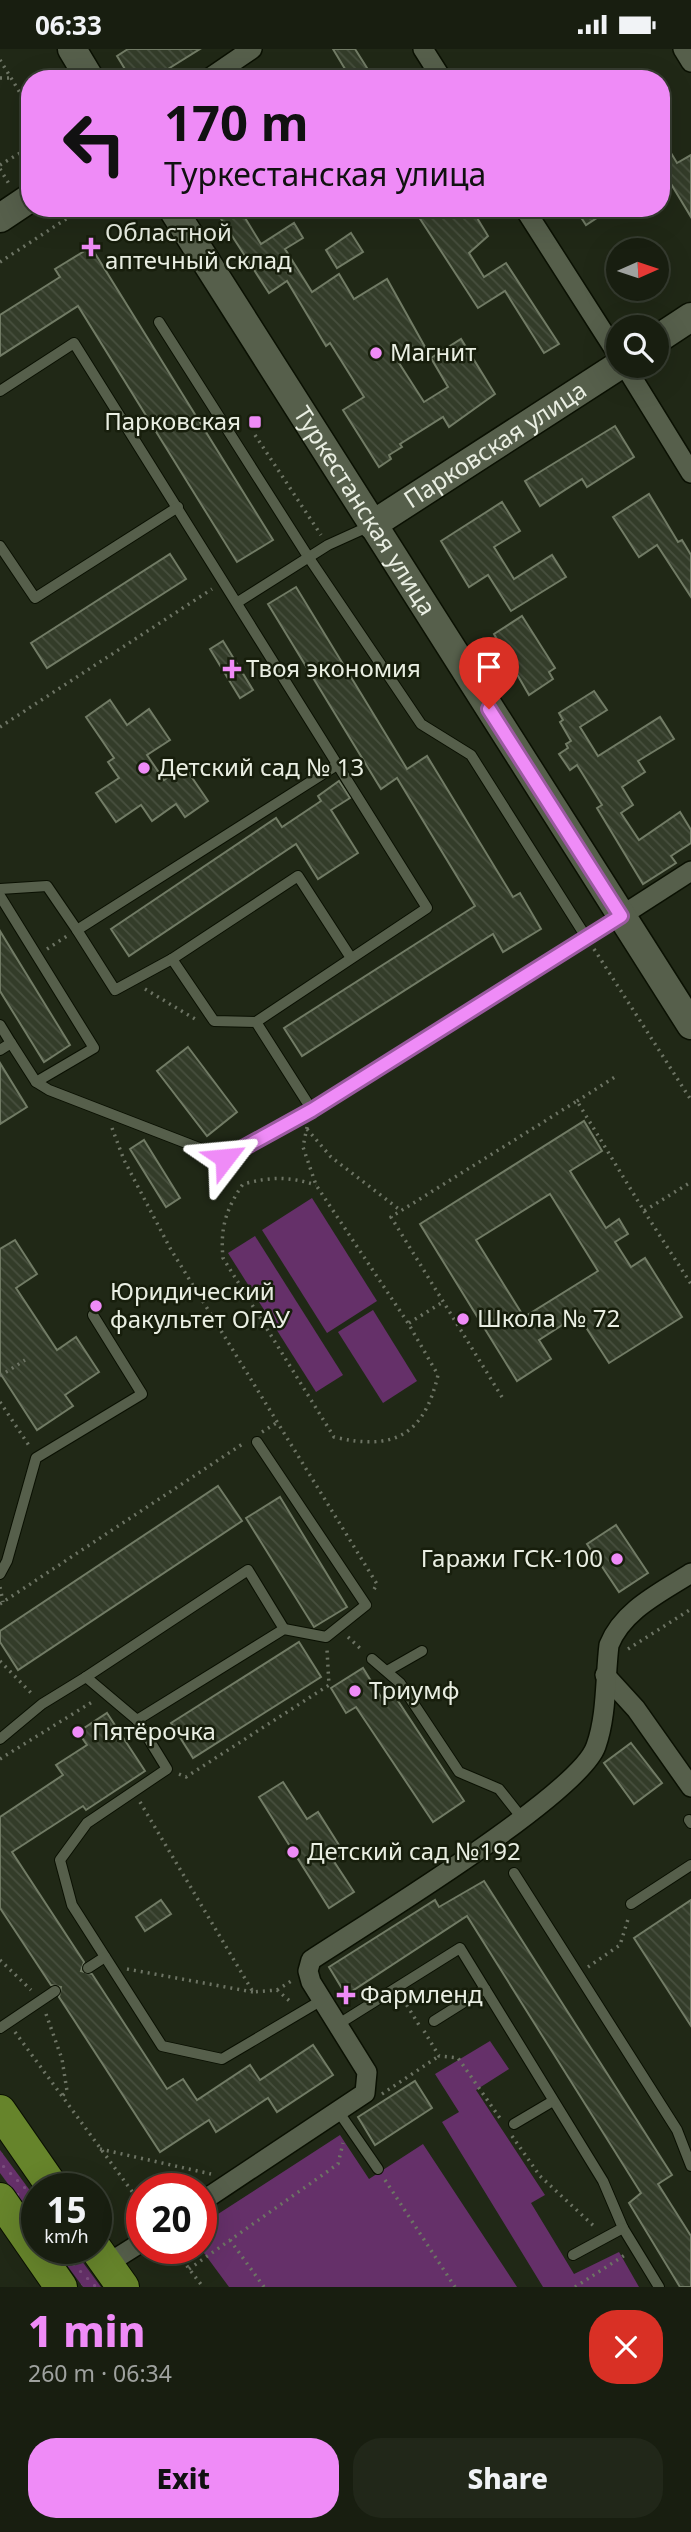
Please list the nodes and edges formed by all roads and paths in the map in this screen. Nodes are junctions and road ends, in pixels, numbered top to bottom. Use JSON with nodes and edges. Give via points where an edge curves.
{"nodes":[{"id":1,"x":72,"y":49,"type":"edge"},
{"id":2,"x":252,"y":49,"type":"edge"},
{"id":3,"x":423,"y":49,"type":"edge"},
{"id":4,"x":683,"y":49,"type":"edge"},
{"id":5,"x":0,"y":60,"type":"edge"},
{"id":6,"x":691,"y":62,"type":"edge"},
{"id":7,"x":85,"y":70,"type":"edge"},
{"id":8,"x":221,"y":70,"type":"edge"},
{"id":9,"x":436,"y":70,"type":"edge"},
{"id":10,"x":0,"y":78,"type":"edge"},
{"id":11,"x":11,"y":78,"type":"junction"},
{"id":12,"x":21,"y":94,"type":"edge"},
{"id":13,"x":21,"y":152,"type":"edge"},
{"id":14,"x":0,"y":165,"type":"edge"},
{"id":15,"x":21,"y":204,"type":"edge"},
{"id":16,"x":69,"y":217,"type":"edge"},
{"id":17,"x":178,"y":217,"type":"edge"},
{"id":18,"x":530,"y":217,"type":"edge"},
{"id":19,"x":0,"y":218,"type":"edge"},
{"id":20,"x":0,"y":262,"type":"edge"},
{"id":21,"x":691,"y":317,"type":"edge"},
{"id":22,"x":159,"y":322,"type":"dead end"},
{"id":23,"x":669,"y":331,"type":"edge"},
{"id":24,"x":606,"y":336,"type":"edge"},
{"id":25,"x":606,"y":374,"type":"edge"},
{"id":26,"x":632,"y":378,"type":"edge"},
{"id":27,"x":0,"y":391,"type":"edge"},
{"id":28,"x":255,"y":435,"type":"dead end"},
{"id":29,"x":691,"y":473,"type":"edge"},
{"id":30,"x":178,"y":507,"type":"junction"},
{"id":31,"x":372,"y":525,"type":"junction"},
{"id":32,"x":328,"y":545,"type":"junction"},
{"id":33,"x":0,"y":546,"type":"edge"},
{"id":34,"x":309,"y":558,"type":"junction"},
{"id":35,"x":224,"y":581,"type":"junction"},
{"id":36,"x":238,"y":602,"type":"junction"},
{"id":37,"x":0,"y":727,"type":"edge"},
{"id":38,"x":337,"y":765,"type":"junction"},
{"id":39,"x":691,"y":871,"type":"edge"},
{"id":40,"x":0,"y":890,"type":"edge"},
{"id":41,"x":0,"y":896,"type":"edge"},
{"id":42,"x":621,"y":916,"type":"junction"},
{"id":43,"x":77,"y":930,"type":"junction"},
{"id":44,"x":586,"y":937,"type":"junction"},
{"id":45,"x":36,"y":956,"type":"junction"},
{"id":46,"x":172,"y":958,"type":"junction"},
{"id":47,"x":351,"y":958,"type":"junction"},
{"id":48,"x":131,"y":981,"type":"junction"},
{"id":49,"x":214,"y":1021,"type":"junction"},
{"id":50,"x":256,"y":1022,"type":"junction"},
{"id":51,"x":0,"y":1025,"type":"edge"},
{"id":52,"x":691,"y":1025,"type":"edge"},
{"id":53,"x":11,"y":1043,"type":"junction"},
{"id":54,"x":0,"y":1049,"type":"edge"},
{"id":55,"x":618,"y":1075,"type":"dead end"},
{"id":56,"x":36,"y":1082,"type":"junction"},
{"id":57,"x":691,"y":1100,"type":"edge"},
{"id":58,"x":577,"y":1101,"type":"junction"},
{"id":59,"x":105,"y":1109,"type":"junction"},
{"id":60,"x":312,"y":1110,"type":"junction"},
{"id":61,"x":307,"y":1129,"type":"junction"},
{"id":62,"x":691,"y":1182,"type":"edge"},
{"id":63,"x":316,"y":1185,"type":"junction"},
{"id":64,"x":400,"y":1210,"type":"junction"},
{"id":65,"x":644,"y":1210,"type":"junction"},
{"id":66,"x":691,"y":1284,"type":"edge"},
{"id":67,"x":443,"y":1302,"type":"junction"},
{"id":68,"x":93,"y":1315,"type":"dead end"},
{"id":69,"x":408,"y":1324,"type":"junction"},
{"id":70,"x":24,"y":1360,"type":"dead end"},
{"id":71,"x":0,"y":1376,"type":"edge"},
{"id":72,"x":502,"y":1397,"type":"dead end"},
{"id":73,"x":0,"y":1402,"type":"edge"},
{"id":74,"x":278,"y":1422,"type":"junction"},
{"id":75,"x":257,"y":1442,"type":"dead end"},
{"id":76,"x":36,"y":1458,"type":"junction"},
{"id":77,"x":691,"y":1573,"type":"edge"},
{"id":78,"x":0,"y":1574,"type":"edge"},
{"id":79,"x":0,"y":1586,"type":"edge"},
{"id":80,"x":1,"y":1603,"type":"edge"},
{"id":81,"x":366,"y":1605,"type":"junction"},
{"id":82,"x":691,"y":1609,"type":"edge"},
{"id":83,"x":284,"y":1629,"type":"junction"},
{"id":84,"x":339,"y":1629,"type":"junction"},
{"id":85,"x":326,"y":1637,"type":"junction"},
{"id":86,"x":422,"y":1651,"type":"dead end"},
{"id":87,"x":372,"y":1659,"type":"joint"},
{"id":88,"x":0,"y":1661,"type":"edge"},
{"id":89,"x":387,"y":1671,"type":"junction"},
{"id":90,"x":605,"y":1675,"type":"junction"},
{"id":91,"x":86,"y":1677,"type":"junction"},
{"id":92,"x":42,"y":1704,"type":"junction"},
{"id":93,"x":101,"y":1704,"type":"dead end"},
{"id":94,"x":137,"y":1720,"type":"junction"},
{"id":95,"x":0,"y":1722,"type":"edge"},
{"id":96,"x":4,"y":1736,"type":"edge"},
{"id":97,"x":0,"y":1759,"type":"edge"},
{"id":98,"x":167,"y":1769,"type":"junction"},
{"id":99,"x":691,"y":1787,"type":"edge"},
{"id":100,"x":134,"y":1791,"type":"junction"},
{"id":101,"x":522,"y":1818,"type":"junction"},
{"id":102,"x":691,"y":1865,"type":"edge"},
{"id":103,"x":514,"y":1873,"type":"dead end"},
{"id":104,"x":631,"y":1904,"type":"joint"},
{"id":105,"x":0,"y":1960,"type":"edge"},
{"id":106,"x":108,"y":1962,"type":"junction"},
{"id":107,"x":88,"y":1968,"type":"dead end"},
{"id":108,"x":577,"y":1974,"type":"junction"},
{"id":109,"x":397,"y":1988,"type":"junction"},
{"id":110,"x":485,"y":1989,"type":"junction"},
{"id":111,"x":55,"y":1991,"type":"dead end"},
{"id":112,"x":253,"y":1992,"type":"junction"},
{"id":113,"x":322,"y":2000,"type":"junction"},
{"id":114,"x":39,"y":2001,"type":"junction"},
{"id":115,"x":303,"y":2013,"type":"junction"},
{"id":116,"x":434,"y":2021,"type":"dead end"},
{"id":117,"x":4,"y":2025,"type":"edge"},
{"id":118,"x":337,"y":2025,"type":"junction"},
{"id":119,"x":439,"y":2056,"type":"junction"},
{"id":120,"x":61,"y":2097,"type":"junction"},
{"id":121,"x":373,"y":2100,"type":"dead end"},
{"id":122,"x":553,"y":2101,"type":"junction"},
{"id":123,"x":343,"y":2117,"type":"junction"},
{"id":124,"x":3,"y":2120,"type":"edge"},
{"id":125,"x":514,"y":2124,"type":"dead end"},
{"id":126,"x":100,"y":2149,"type":"junction"},
{"id":127,"x":691,"y":2166,"type":"edge"},
{"id":128,"x":378,"y":2169,"type":"joint"},
{"id":129,"x":42,"y":2173,"type":"edge"},
{"id":130,"x":208,"y":2173,"type":"edge"},
{"id":131,"x":126,"y":2184,"type":"edge"},
{"id":132,"x":217,"y":2192,"type":"edge"},
{"id":133,"x":0,"y":2199,"type":"edge"},
{"id":134,"x":623,"y":2228,"type":"junction"},
{"id":135,"x":606,"y":2238,"type":"junction"},
{"id":136,"x":230,"y":2240,"type":"junction"},
{"id":137,"x":636,"y":2248,"type":"junction"},
{"id":138,"x":126,"y":2254,"type":"edge"},
{"id":139,"x":573,"y":2255,"type":"dead end"},
{"id":140,"x":185,"y":2264,"type":"edge"},
{"id":141,"x":109,"y":2267,"type":"edge"},
{"id":142,"x":189,"y":2269,"type":"junction"},
{"id":143,"x":61,"y":2287,"type":"edge"},
{"id":144,"x":203,"y":2287,"type":"edge"},
{"id":145,"x":264,"y":2287,"type":"edge"},
{"id":146,"x":455,"y":2287,"type":"edge"},
{"id":147,"x":575,"y":2287,"type":"edge"},
{"id":148,"x":659,"y":2287,"type":"edge"}],
"edges":[{"from":1,"to":7,"type":"main road"},
{"from":2,"to":8,"type":"street"},
{"from":3,"to":9,"type":"street"},
{"from":4,"to":6,"type":"street"},
{"from":5,"to":11,"type":"path"},
{"from":10,"to":11,"type":"path"},
{"from":11,"to":12,"type":"path"},
{"from":13,"to":14,"type":"path"},
{"from":15,"to":19,"type":"main road"},
{"from":16,"to":20,"type":"path"},
{"from":17,"to":31,"type":"main road","name":"Туркестанская улица"},
{"from":18,"to":24,"type":"street"},
{"from":21,"to":23,"type":"main road"},
{"from":22,"to":34,"type":"lane"},
{"from":25,"to":31,"type":"main road","name":"Парковская улица"},
{"from":26,"to":29,"type":"street"},
{"from":27,"to":30,"type":"lane","via":[[74,343]]},
{"from":28,"to":32,"type":"path"},
{"from":30,"to":33,"type":"lane","via":[[35,598]]},
{"from":30,"to":35,"type":"lane"},
{"from":31,"to":32,"type":"lane"},
{"from":31,"to":42,"type":"main road","name":"Туркестанская улица"},
{"from":32,"to":34,"type":"lane"},
{"from":34,"to":36,"type":"lane"},
{"from":34,"to":44,"type":"lane","via":[[421,724],[471,755]]},
{"from":35,"to":36,"type":"lane"},
{"from":35,"to":37,"type":"path"},
{"from":36,"to":38,"type":"lane"},
{"from":38,"to":43,"type":"lane"},
{"from":38,"to":47,"type":"lane","via":[[427,908]]},
{"from":39,"to":42,"type":"street"},
{"from":40,"to":43,"type":"lane","via":[[47,886]]},
{"from":41,"to":45,"type":"lane"},
{"from":42,"to":44,"type":"lane"},
{"from":42,"to":52,"type":"main road","name":"Туркестанская улица"},
{"from":43,"to":45,"type":"path"},
{"from":43,"to":48,"type":"lane","via":[[115,990]]},
{"from":44,"to":57,"type":"path"},
{"from":44,"to":60,"type":"lane"},
{"from":45,"to":56,"type":"lane","via":[[94,1048]]},
{"from":46,"to":47,"type":"lane","via":[[298,876]]},
{"from":46,"to":48,"type":"lane"},
{"from":46,"to":49,"type":"lane"},
{"from":47,"to":50,"type":"lane"},
{"from":48,"to":49,"type":"path","via":[[198,1021]]},
{"from":49,"to":50,"type":"lane"},
{"from":50,"to":60,"type":"lane"},
{"from":51,"to":53,"type":"lane"},
{"from":53,"to":54,"type":"lane"},
{"from":53,"to":56,"type":"lane"},
{"from":55,"to":58,"type":"path"},
{"from":56,"to":59,"type":"lane"},
{"from":58,"to":64,"type":"path"},
{"from":58,"to":65,"type":"path"},
{"from":59,"to":60,"type":"lane","via":[[225,1158]]},
{"from":59,"to":74,"type":"path","via":[[124,1160],[170,1248]]},
{"from":60,"to":61,"type":"path"},
{"from":61,"to":63,"type":"path","via":[[303,1147]]},
{"from":61,"to":64,"type":"path","via":[[331,1157]]},
{"from":62,"to":65,"type":"path"},
{"from":63,"to":69,"type":"path"},
{"from":63,"to":69,"type":"path","via":[[272,1176],[243,1184],[229,1205],[221,1233],[223,1258],[334,1437],[363,1444],[390,1442],[419,1422],[438,1375]]},
{"from":64,"to":67,"type":"path","via":[[390,1217]]},
{"from":65,"to":66,"type":"path"},
{"from":67,"to":69,"type":"path"},
{"from":67,"to":72,"type":"path"},
{"from":68,"to":76,"type":"lane","via":[[142,1394]]},
{"from":70,"to":71,"type":"path"},
{"from":73,"to":76,"type":"path"},
{"from":74,"to":80,"type":"path"},
{"from":74,"to":81,"type":"path","via":[[377,1584]]},
{"from":75,"to":81,"type":"lane"},
{"from":76,"to":78,"type":"lane"},
{"from":77,"to":90,"type":"street","via":[[625,1617],[609,1645]]},
{"from":79,"to":80,"type":"path"},
{"from":81,"to":84,"type":"lane"},
{"from":82,"to":90,"type":"path","via":[[628,1649]]},
{"from":83,"to":85,"type":"lane"},
{"from":83,"to":91,"type":"lane","via":[[247,1570]]},
{"from":83,"to":94,"type":"lane"},
{"from":84,"to":85,"type":"lane"},
{"from":84,"to":87,"type":"path"},
{"from":85,"to":98,"type":"path","via":[[329,1685],[186,1777]]},
{"from":86,"to":89,"type":"lane"},
{"from":87,"to":89,"type":"lane"},
{"from":88,"to":92,"type":"path"},
{"from":89,"to":101,"type":"lane","via":[[400,1683],[459,1772],[499,1789]]},
{"from":90,"to":99,"type":"street","via":[[636,1709]]},
{"from":90,"to":101,"type":"street","via":[[596,1747],[567,1784]]},
{"from":91,"to":92,"type":"lane"},
{"from":91,"to":94,"type":"lane"},
{"from":92,"to":96,"type":"lane"},
{"from":93,"to":97,"type":"path","via":[[90,1701]]},
{"from":94,"to":98,"type":"lane"},
{"from":95,"to":96,"type":"lane"},
{"from":98,"to":100,"type":"lane"},
{"from":100,"to":106,"type":"lane","via":[[88,1823],[60,1860],[72,1905]]},
{"from":100,"to":112,"type":"path"},
{"from":101,"to":113,"type":"street","via":[[320,1949],[308,1971]]},
{"from":102,"to":104,"type":"lane"},
{"from":103,"to":108,"type":"lane"},
{"from":104,"to":108,"type":"path","via":[[620,1945]]},
{"from":105,"to":114,"type":"path"},
{"from":106,"to":107,"type":"lane"},
{"from":106,"to":112,"type":"path"},
{"from":106,"to":115,"type":"lane","via":[[162,2046],[222,2059]]},
{"from":108,"to":127,"type":"lane","via":[[677,2130]]},
{"from":109,"to":110,"type":"lane","via":[[460,1948]]},
{"from":109,"to":118,"type":"lane"},
{"from":109,"to":119,"type":"path"},
{"from":110,"to":116,"type":"lane"},
{"from":110,"to":122,"type":"lane"},
{"from":111,"to":114,"type":"lane"},
{"from":112,"to":115,"type":"path","via":[[277,1990]]},
{"from":113,"to":115,"type":"lane"},
{"from":113,"to":118,"type":"street"},
{"from":114,"to":117,"type":"lane"},
{"from":114,"to":120,"type":"path","via":[[62,2059],[67,2091]]},
{"from":117,"to":120,"type":"path"},
{"from":118,"to":123,"type":"street","via":[[367,2072],[368,2083],[365,2093]]},
{"from":119,"to":121,"type":"path"},
{"from":119,"to":135,"type":"path","via":[[458,2057],[540,2176]]},
{"from":120,"to":126,"type":"path"},
{"from":122,"to":125,"type":"lane"},
{"from":122,"to":134,"type":"lane","via":[[603,2181]]},
{"from":123,"to":128,"type":"lane"},
{"from":123,"to":132,"type":"street"},
{"from":123,"to":136,"type":"path","via":[[338,2164]]},
{"from":124,"to":129,"type":"main road"},
{"from":126,"to":130,"type":"path"},
{"from":126,"to":131,"type":"path"},
{"from":128,"to":146,"type":"path"},
{"from":133,"to":143,"type":"main road"},
{"from":134,"to":135,"type":"lane"},
{"from":134,"to":137,"type":"lane"},
{"from":135,"to":139,"type":"lane"},
{"from":136,"to":142,"type":"path"},
{"from":136,"to":145,"type":"path"},
{"from":137,"to":147,"type":"path"},
{"from":137,"to":148,"type":"lane"},
{"from":138,"to":141,"type":"street"},
{"from":140,"to":142,"type":"path"},
{"from":142,"to":144,"type":"path"}]}
